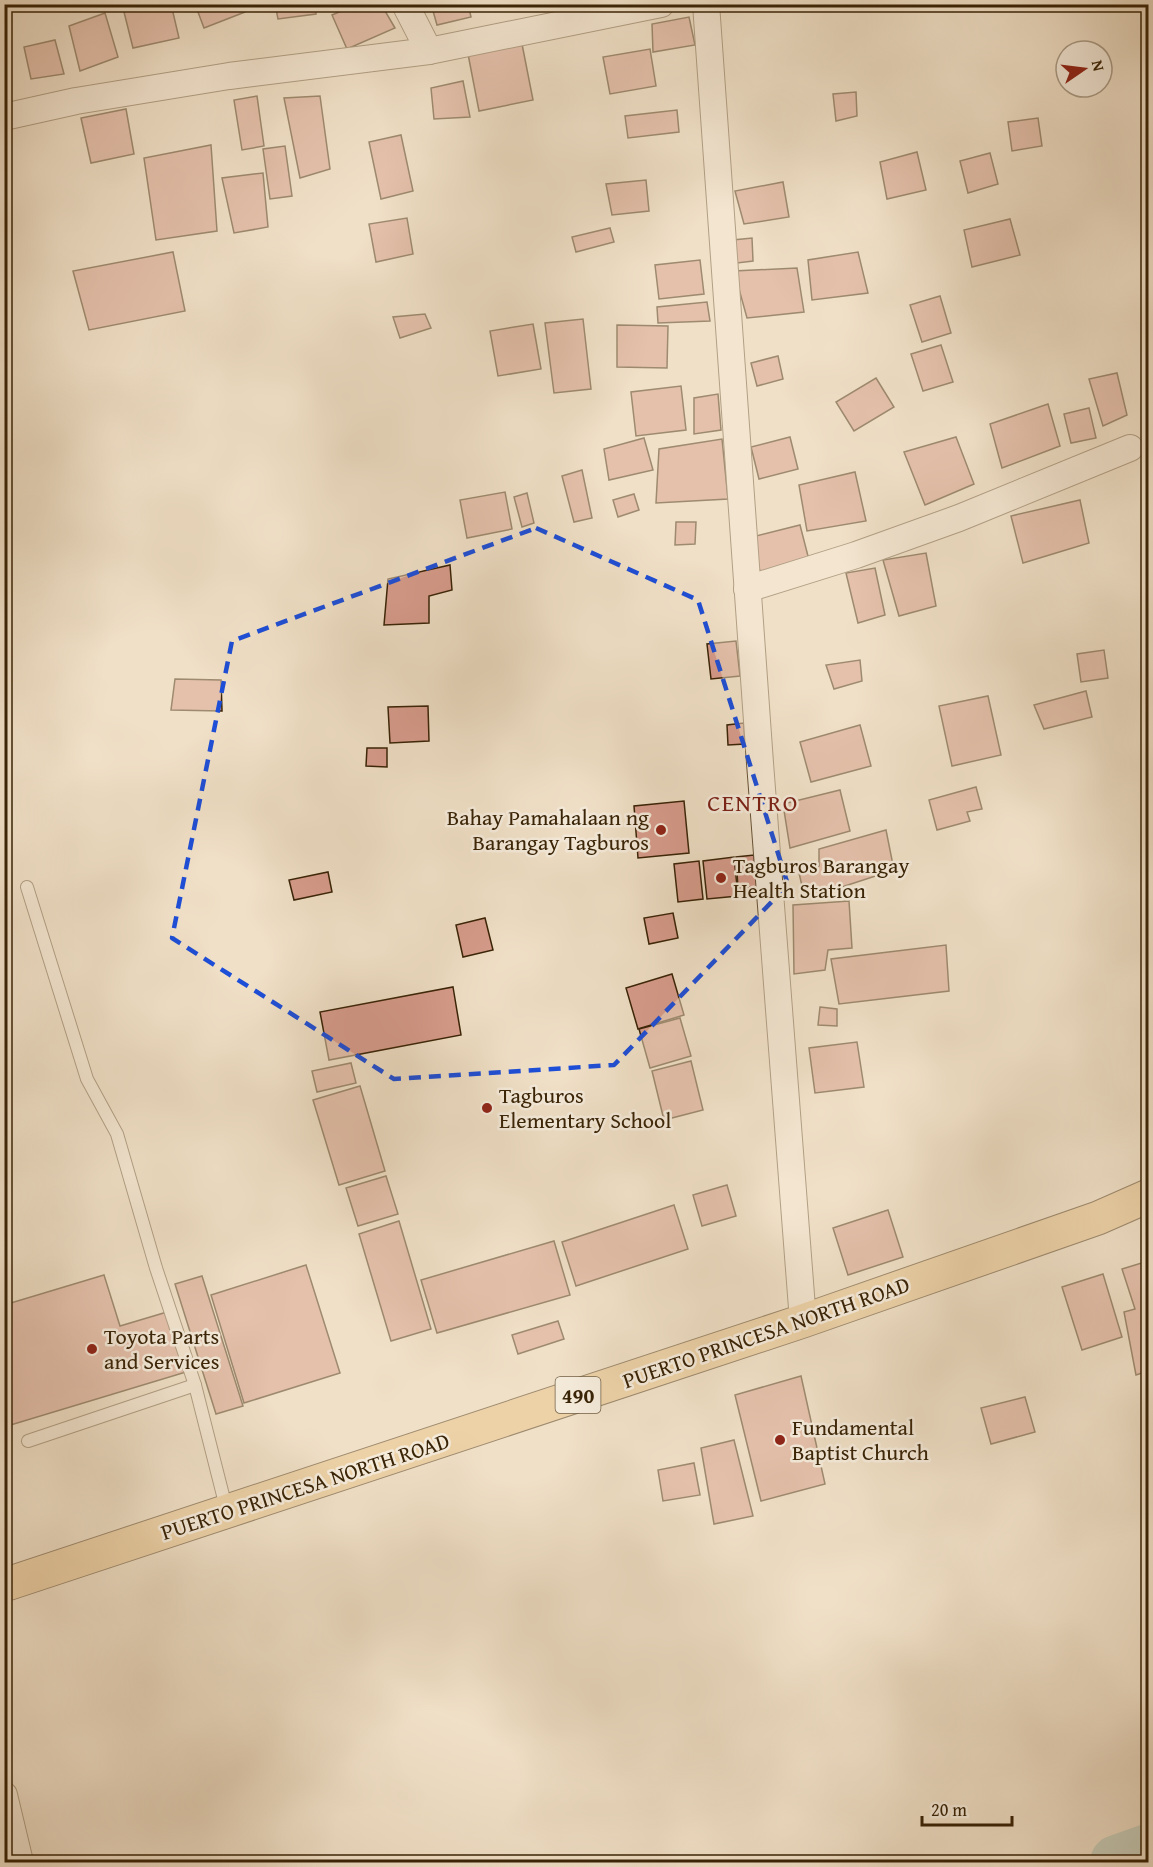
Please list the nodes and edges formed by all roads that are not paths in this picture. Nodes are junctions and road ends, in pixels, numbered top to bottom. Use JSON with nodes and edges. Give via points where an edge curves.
{"nodes":[{"id":1,"x":405,"y":4,"type":"edge"},
{"id":2,"x":661,"y":4,"type":"edge"},
{"id":3,"x":706,"y":4,"type":"edge"},
{"id":4,"x":429,"y":51,"type":"junction"},
{"id":5,"x":4,"y":117,"type":"edge"},
{"id":6,"x":1130,"y":448,"type":"dead end"},
{"id":7,"x":747,"y":589,"type":"junction"},
{"id":8,"x":27,"y":887,"type":"dead end"},
{"id":9,"x":1149,"y":1196,"type":"edge"},
{"id":10,"x":803,"y":1321,"type":"junction"},
{"id":11,"x":195,"y":1385,"type":"junction"},
{"id":12,"x":28,"y":1441,"type":"dead end"},
{"id":13,"x":227,"y":1512,"type":"junction"},
{"id":14,"x":4,"y":1586,"type":"edge"},
{"id":15,"x":4,"y":1795,"type":"edge"},
{"id":16,"x":20,"y":1863,"type":"edge"}],
"edges":[{"from":1,"to":4,"type":"street"},
{"from":2,"to":4,"type":"street"},
{"from":3,"to":7,"type":"street"},
{"from":4,"to":5,"type":"street","via":[[228,76]]},
{"from":6,"to":7,"type":"street","via":[[959,518]]},
{"from":7,"to":10,"type":"street"},
{"from":8,"to":11,"type":"lane","via":[[87,1079],[117,1134]]},
{"from":9,"to":10,"type":"main road","name":"PUERTO PRINCESA NORTH ROAD","number":"490","via":[[1098,1218]]},
{"from":10,"to":13,"type":"main road","name":"PUERTO PRINCESA NORTH ROAD","number":"490"},
{"from":11,"to":12,"type":"lane"},
{"from":11,"to":13,"type":"lane"},
{"from":13,"to":14,"type":"main road","name":"PUERTO PRINCESA NORTH ROAD","number":"490"},
{"from":15,"to":16,"type":"street"}]}
